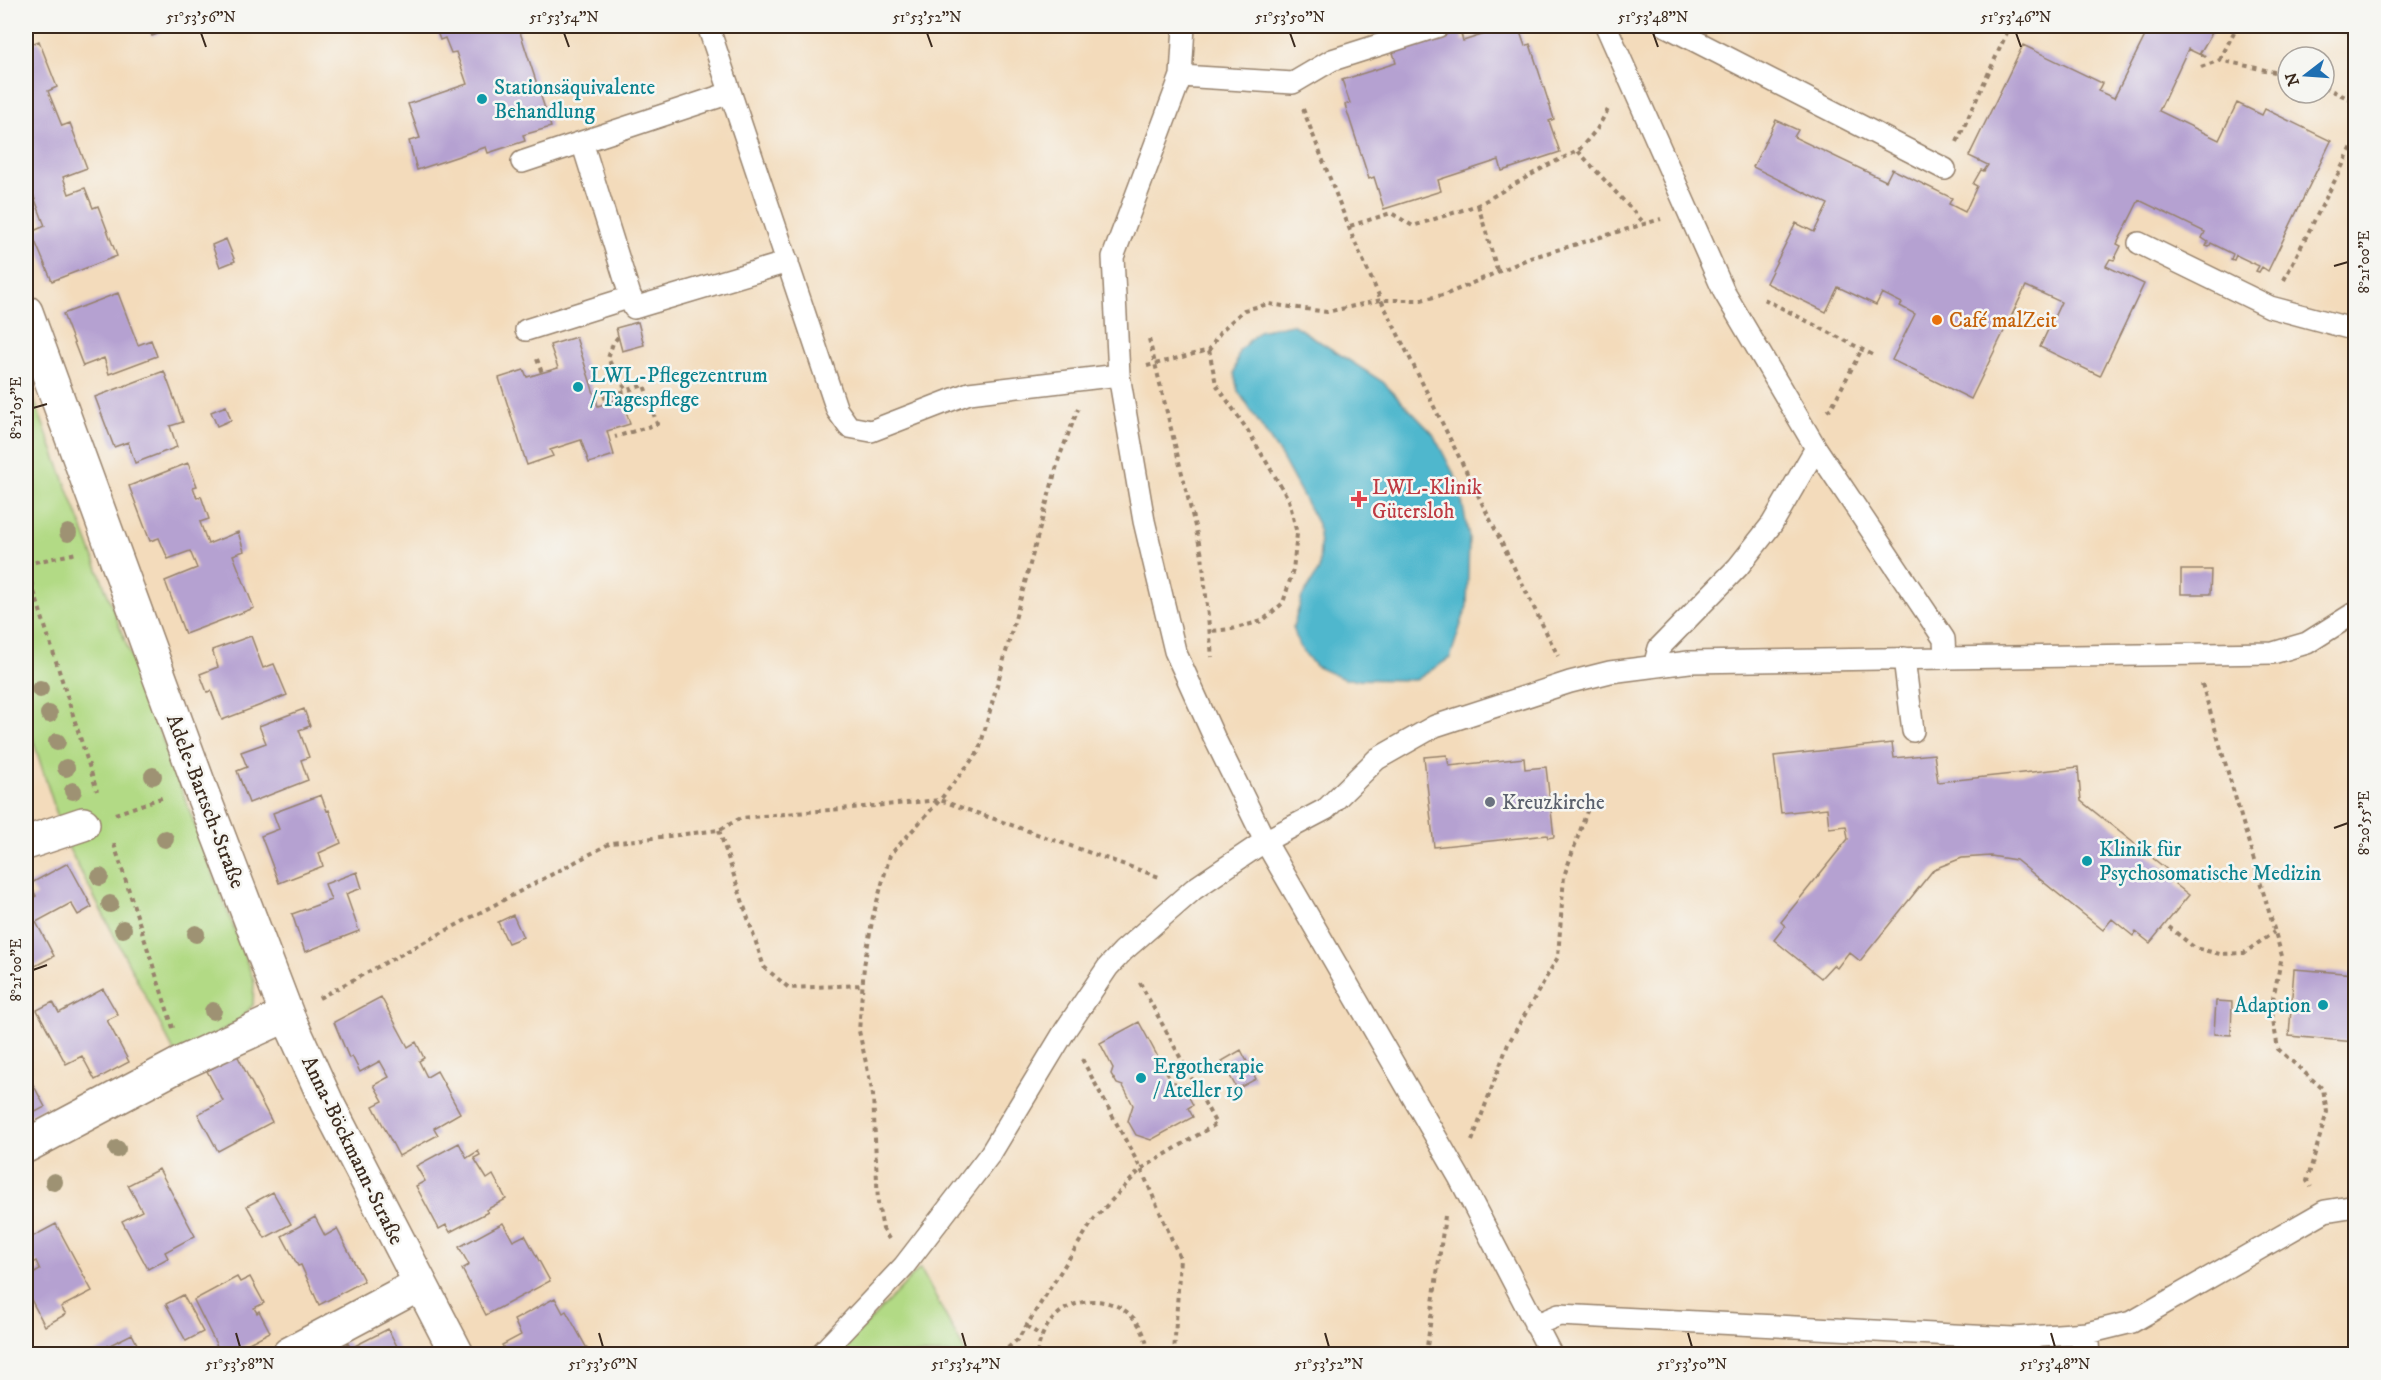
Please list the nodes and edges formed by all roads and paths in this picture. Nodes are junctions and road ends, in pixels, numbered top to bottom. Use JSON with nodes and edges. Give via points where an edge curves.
{"nodes":[{"id":1,"x":708,"y":26,"type":"edge"},
{"id":2,"x":1184,"y":26,"type":"edge"},
{"id":3,"x":1439,"y":26,"type":"edge"},
{"id":4,"x":1606,"y":26,"type":"edge"},
{"id":5,"x":1666,"y":26,"type":"edge"},
{"id":6,"x":2010,"y":26,"type":"edge"},
{"id":7,"x":2237,"y":26,"type":"edge"},
{"id":8,"x":2220,"y":60,"type":"junction"},
{"id":9,"x":2201,"y":67,"type":"dead end"},
{"id":10,"x":2276,"y":72,"type":"edge"},
{"id":11,"x":1627,"y":74,"type":"junction"},
{"id":12,"x":1181,"y":76,"type":"junction"},
{"id":13,"x":1293,"y":83,"type":"junction"},
{"id":14,"x":730,"y":93,"type":"junction"},
{"id":15,"x":2336,"y":93,"type":"edge"},
{"id":16,"x":2355,"y":102,"type":"edge"},
{"id":17,"x":2355,"y":139,"type":"edge"},
{"id":18,"x":582,"y":142,"type":"junction"},
{"id":19,"x":1578,"y":152,"type":"junction"},
{"id":20,"x":522,"y":162,"type":"dead end"},
{"id":21,"x":1945,"y":169,"type":"joint"},
{"id":22,"x":1478,"y":206,"type":"junction"},
{"id":23,"x":1688,"y":212,"type":"junction"},
{"id":24,"x":1644,"y":223,"type":"junction"},
{"id":25,"x":1350,"y":226,"type":"junction"},
{"id":26,"x":2139,"y":243,"type":"dead end"},
{"id":27,"x":788,"y":262,"type":"junction"},
{"id":28,"x":1498,"y":273,"type":"junction"},
{"id":29,"x":1719,"y":282,"type":"junction"},
{"id":30,"x":631,"y":297,"type":"junction"},
{"id":31,"x":1381,"y":300,"type":"junction"},
{"id":32,"x":2270,"y":307,"type":"junction"},
{"id":33,"x":26,"y":312,"type":"edge"},
{"id":34,"x":526,"y":330,"type":"dead end"},
{"id":35,"x":2355,"y":330,"type":"edge"},
{"id":36,"x":1149,"y":336,"type":"dead end"},
{"id":37,"x":618,"y":337,"type":"dead end"},
{"id":38,"x":1862,"y":349,"type":"junction"},
{"id":39,"x":1209,"y":350,"type":"junction"},
{"id":40,"x":1873,"y":355,"type":"dead end"},
{"id":41,"x":1156,"y":364,"type":"junction"},
{"id":42,"x":1119,"y":375,"type":"junction"},
{"id":43,"x":1091,"y":378,"type":"junction"},
{"id":44,"x":627,"y":390,"type":"junction"},
{"id":45,"x":603,"y":398,"type":"dead end"},
{"id":46,"x":1802,"y":423,"type":"junction"},
{"id":47,"x":615,"y":437,"type":"dead end"},
{"id":48,"x":1816,"y":448,"type":"junction"},
{"id":49,"x":110,"y":546,"type":"junction"},
{"id":50,"x":26,"y":564,"type":"edge"},
{"id":51,"x":2355,"y":612,"type":"edge"},
{"id":52,"x":1211,"y":631,"type":"junction"},
{"id":53,"x":2193,"y":654,"type":"junction"},
{"id":54,"x":1904,"y":658,"type":"junction"},
{"id":55,"x":1945,"y":658,"type":"junction"},
{"id":56,"x":1213,"y":664,"type":"dead end"},
{"id":57,"x":1654,"y":666,"type":"junction"},
{"id":58,"x":1570,"y":682,"type":"junction"},
{"id":59,"x":1913,"y":731,"type":"dead end"},
{"id":60,"x":199,"y":785,"type":"junction"},
{"id":61,"x":940,"y":800,"type":"junction"},
{"id":62,"x":1591,"y":800,"type":"dead end"},
{"id":63,"x":83,"y":824,"type":"joint"},
{"id":64,"x":719,"y":830,"type":"junction"},
{"id":65,"x":1265,"y":841,"type":"junction"},
{"id":66,"x":26,"y":843,"type":"edge"},
{"id":67,"x":1194,"y":889,"type":"junction"},
{"id":68,"x":2169,"y":927,"type":"dead end"},
{"id":69,"x":2274,"y":932,"type":"junction"},
{"id":70,"x":1123,"y":951,"type":"junction"},
{"id":71,"x":863,"y":985,"type":"junction"},
{"id":72,"x":287,"y":1015,"type":"junction"},
{"id":73,"x":1066,"y":1029,"type":"junction"},
{"id":74,"x":26,"y":1146,"type":"edge"},
{"id":75,"x":1141,"y":1169,"type":"junction"},
{"id":76,"x":1459,"y":1177,"type":"junction"},
{"id":77,"x":2355,"y":1206,"type":"edge"},
{"id":78,"x":2325,"y":1211,"type":"junction"},
{"id":79,"x":904,"y":1266,"type":"junction"},
{"id":80,"x":420,"y":1284,"type":"junction"},
{"id":81,"x":1535,"y":1325,"type":"junction"},
{"id":82,"x":1026,"y":1326,"type":"junction"},
{"id":83,"x":2087,"y":1333,"type":"junction"},
{"id":84,"x":1042,"y":1336,"type":"junction"},
{"id":85,"x":289,"y":1354,"type":"edge"},
{"id":86,"x":458,"y":1354,"type":"edge"},
{"id":87,"x":821,"y":1354,"type":"edge"},
{"id":88,"x":1002,"y":1354,"type":"edge"},
{"id":89,"x":1037,"y":1354,"type":"edge"},
{"id":90,"x":1148,"y":1354,"type":"edge"},
{"id":91,"x":1174,"y":1354,"type":"edge"},
{"id":92,"x":1426,"y":1354,"type":"edge"},
{"id":93,"x":1551,"y":1354,"type":"edge"},
{"id":94,"x":2089,"y":1354,"type":"edge"}],
"edges":[{"from":1,"to":14,"type":"lane"},
{"from":2,"to":12,"type":"lane"},
{"from":3,"to":13,"type":"lane","via":[[1332,60]]},
{"from":4,"to":11,"type":"lane"},
{"from":5,"to":21,"type":"lane"},
{"from":6,"to":21,"type":"path"},
{"from":7,"to":8,"type":"path"},
{"from":8,"to":9,"type":"path"},
{"from":8,"to":10,"type":"path"},
{"from":11,"to":19,"type":"path","via":[[1597,129]]},
{"from":11,"to":23,"type":"lane"},
{"from":12,"to":13,"type":"lane"},
{"from":12,"to":42,"type":"lane","via":[[1113,257]]},
{"from":13,"to":25,"type":"path"},
{"from":14,"to":18,"type":"lane"},
{"from":14,"to":27,"type":"lane"},
{"from":15,"to":16,"type":"path"},
{"from":17,"to":32,"type":"path"},
{"from":18,"to":20,"type":"lane"},
{"from":18,"to":30,"type":"lane"},
{"from":19,"to":22,"type":"path"},
{"from":19,"to":24,"type":"path"},
{"from":22,"to":25,"type":"path","via":[[1413,226],[1391,213]]},
{"from":22,"to":28,"type":"path"},
{"from":23,"to":24,"type":"path"},
{"from":23,"to":29,"type":"lane"},
{"from":24,"to":28,"type":"path","via":[[1530,258]]},
{"from":25,"to":31,"type":"path"},
{"from":26,"to":32,"type":"lane"},
{"from":27,"to":30,"type":"lane","via":[[634,308]]},
{"from":27,"to":43,"type":"lane","via":[[837,410],[849,427],[871,431],[969,393]]},
{"from":28,"to":31,"type":"path","via":[[1447,294],[1421,300]]},
{"from":29,"to":38,"type":"path","via":[[1726,279]]},
{"from":29,"to":46,"type":"lane"},
{"from":30,"to":34,"type":"lane"},
{"from":31,"to":39,"type":"path","via":[[1327,312],[1269,304],[1244,310],[1221,331]]},
{"from":31,"to":58,"type":"path"},
{"from":32,"to":35,"type":"lane"},
{"from":33,"to":49,"type":"street","name":"Adele-Bartsch-Straße"},
{"from":36,"to":41,"type":"path"},
{"from":37,"to":44,"type":"path","via":[[608,358]]},
{"from":38,"to":40,"type":"path"},
{"from":38,"to":46,"type":"path","via":[[1831,408]]},
{"from":39,"to":41,"type":"path"},
{"from":39,"to":52,"type":"path","via":[[1216,384],[1289,500],[1297,534],[1293,570],[1283,603],[1262,621]]},
{"from":41,"to":42,"type":"path"},
{"from":41,"to":52,"type":"path","via":[[1202,555]]},
{"from":42,"to":43,"type":"lane"},
{"from":42,"to":65,"type":"lane","via":[[1144,521],[1175,651]]},
{"from":43,"to":61,"type":"path","via":[[1059,458],[979,751]]},
{"from":44,"to":45,"type":"path"},
{"from":44,"to":47,"type":"path","via":[[644,385],[657,424]]},
{"from":46,"to":48,"type":"lane"},
{"from":48,"to":55,"type":"lane","via":[[1944,639]]},
{"from":48,"to":57,"type":"lane","via":[[1772,524],[1738,567],[1659,648]]},
{"from":49,"to":50,"type":"path"},
{"from":49,"to":60,"type":"street","name":"Adele-Bartsch-Straße"},
{"from":51,"to":53,"type":"lane","via":[[2307,643],[2272,652]]},
{"from":52,"to":56,"type":"path"},
{"from":53,"to":55,"type":"lane"},
{"from":53,"to":69,"type":"path"},
{"from":54,"to":55,"type":"lane"},
{"from":54,"to":57,"type":"lane"},
{"from":54,"to":59,"type":"lane"},
{"from":57,"to":58,"type":"lane"},
{"from":58,"to":65,"type":"lane","via":[[1434,726],[1377,759],[1326,809]]},
{"from":60,"to":63,"type":"path"},
{"from":60,"to":72,"type":"street","name":"Adele-Bartsch-Straße"},
{"from":61,"to":64,"type":"path","via":[[741,818]]},
{"from":61,"to":67,"type":"path"},
{"from":61,"to":71,"type":"path","via":[[890,855],[873,916]]},
{"from":62,"to":76,"type":"path","via":[[1564,876],[1558,957],[1508,1044]]},
{"from":63,"to":66,"type":"street"},
{"from":64,"to":71,"type":"path","via":[[765,967],[789,988]]},
{"from":64,"to":72,"type":"path","via":[[611,843]]},
{"from":65,"to":67,"type":"lane"},
{"from":65,"to":76,"type":"lane"},
{"from":67,"to":70,"type":"lane"},
{"from":68,"to":69,"type":"path","via":[[2195,948],[2220,954],[2244,953]]},
{"from":69,"to":78,"type":"path","via":[[2282,956],[2271,1008],[2278,1049],[2324,1089],[2327,1112],[2307,1181]]},
{"from":70,"to":73,"type":"lane"},
{"from":70,"to":75,"type":"path","via":[[1216,1124]]},
{"from":71,"to":79,"type":"path","via":[[859,1031],[873,1095],[878,1203],[883,1229]]},
{"from":72,"to":74,"type":"street","via":[[184,1062]]},
{"from":72,"to":80,"type":"street","name":"Anna-Böckmann-Straße","via":[[327,1103]]},
{"from":73,"to":75,"type":"path"},
{"from":73,"to":79,"type":"lane","via":[[991,1153]]},
{"from":75,"to":82,"type":"path","via":[[1094,1219]]},
{"from":75,"to":91,"type":"path","via":[[1180,1258]]},
{"from":76,"to":81,"type":"lane"},
{"from":76,"to":92,"type":"path","via":[[1447,1202]]},
{"from":77,"to":78,"type":"lane"},
{"from":78,"to":83,"type":"lane","via":[[2132,1322]]},
{"from":79,"to":87,"type":"lane"},
{"from":80,"to":85,"type":"street"},
{"from":80,"to":86,"type":"street","name":"Anna-Böckmann-Straße"},
{"from":81,"to":83,"type":"lane","via":[[1559,1315],[2013,1338]]},
{"from":81,"to":93,"type":"lane"},
{"from":82,"to":84,"type":"path"},
{"from":82,"to":88,"type":"path"},
{"from":83,"to":94,"type":"lane"},
{"from":84,"to":89,"type":"path"},
{"from":84,"to":90,"type":"path","via":[[1048,1323],[1062,1310],[1098,1301],[1115,1305],[1130,1315],[1141,1329]]}]}
